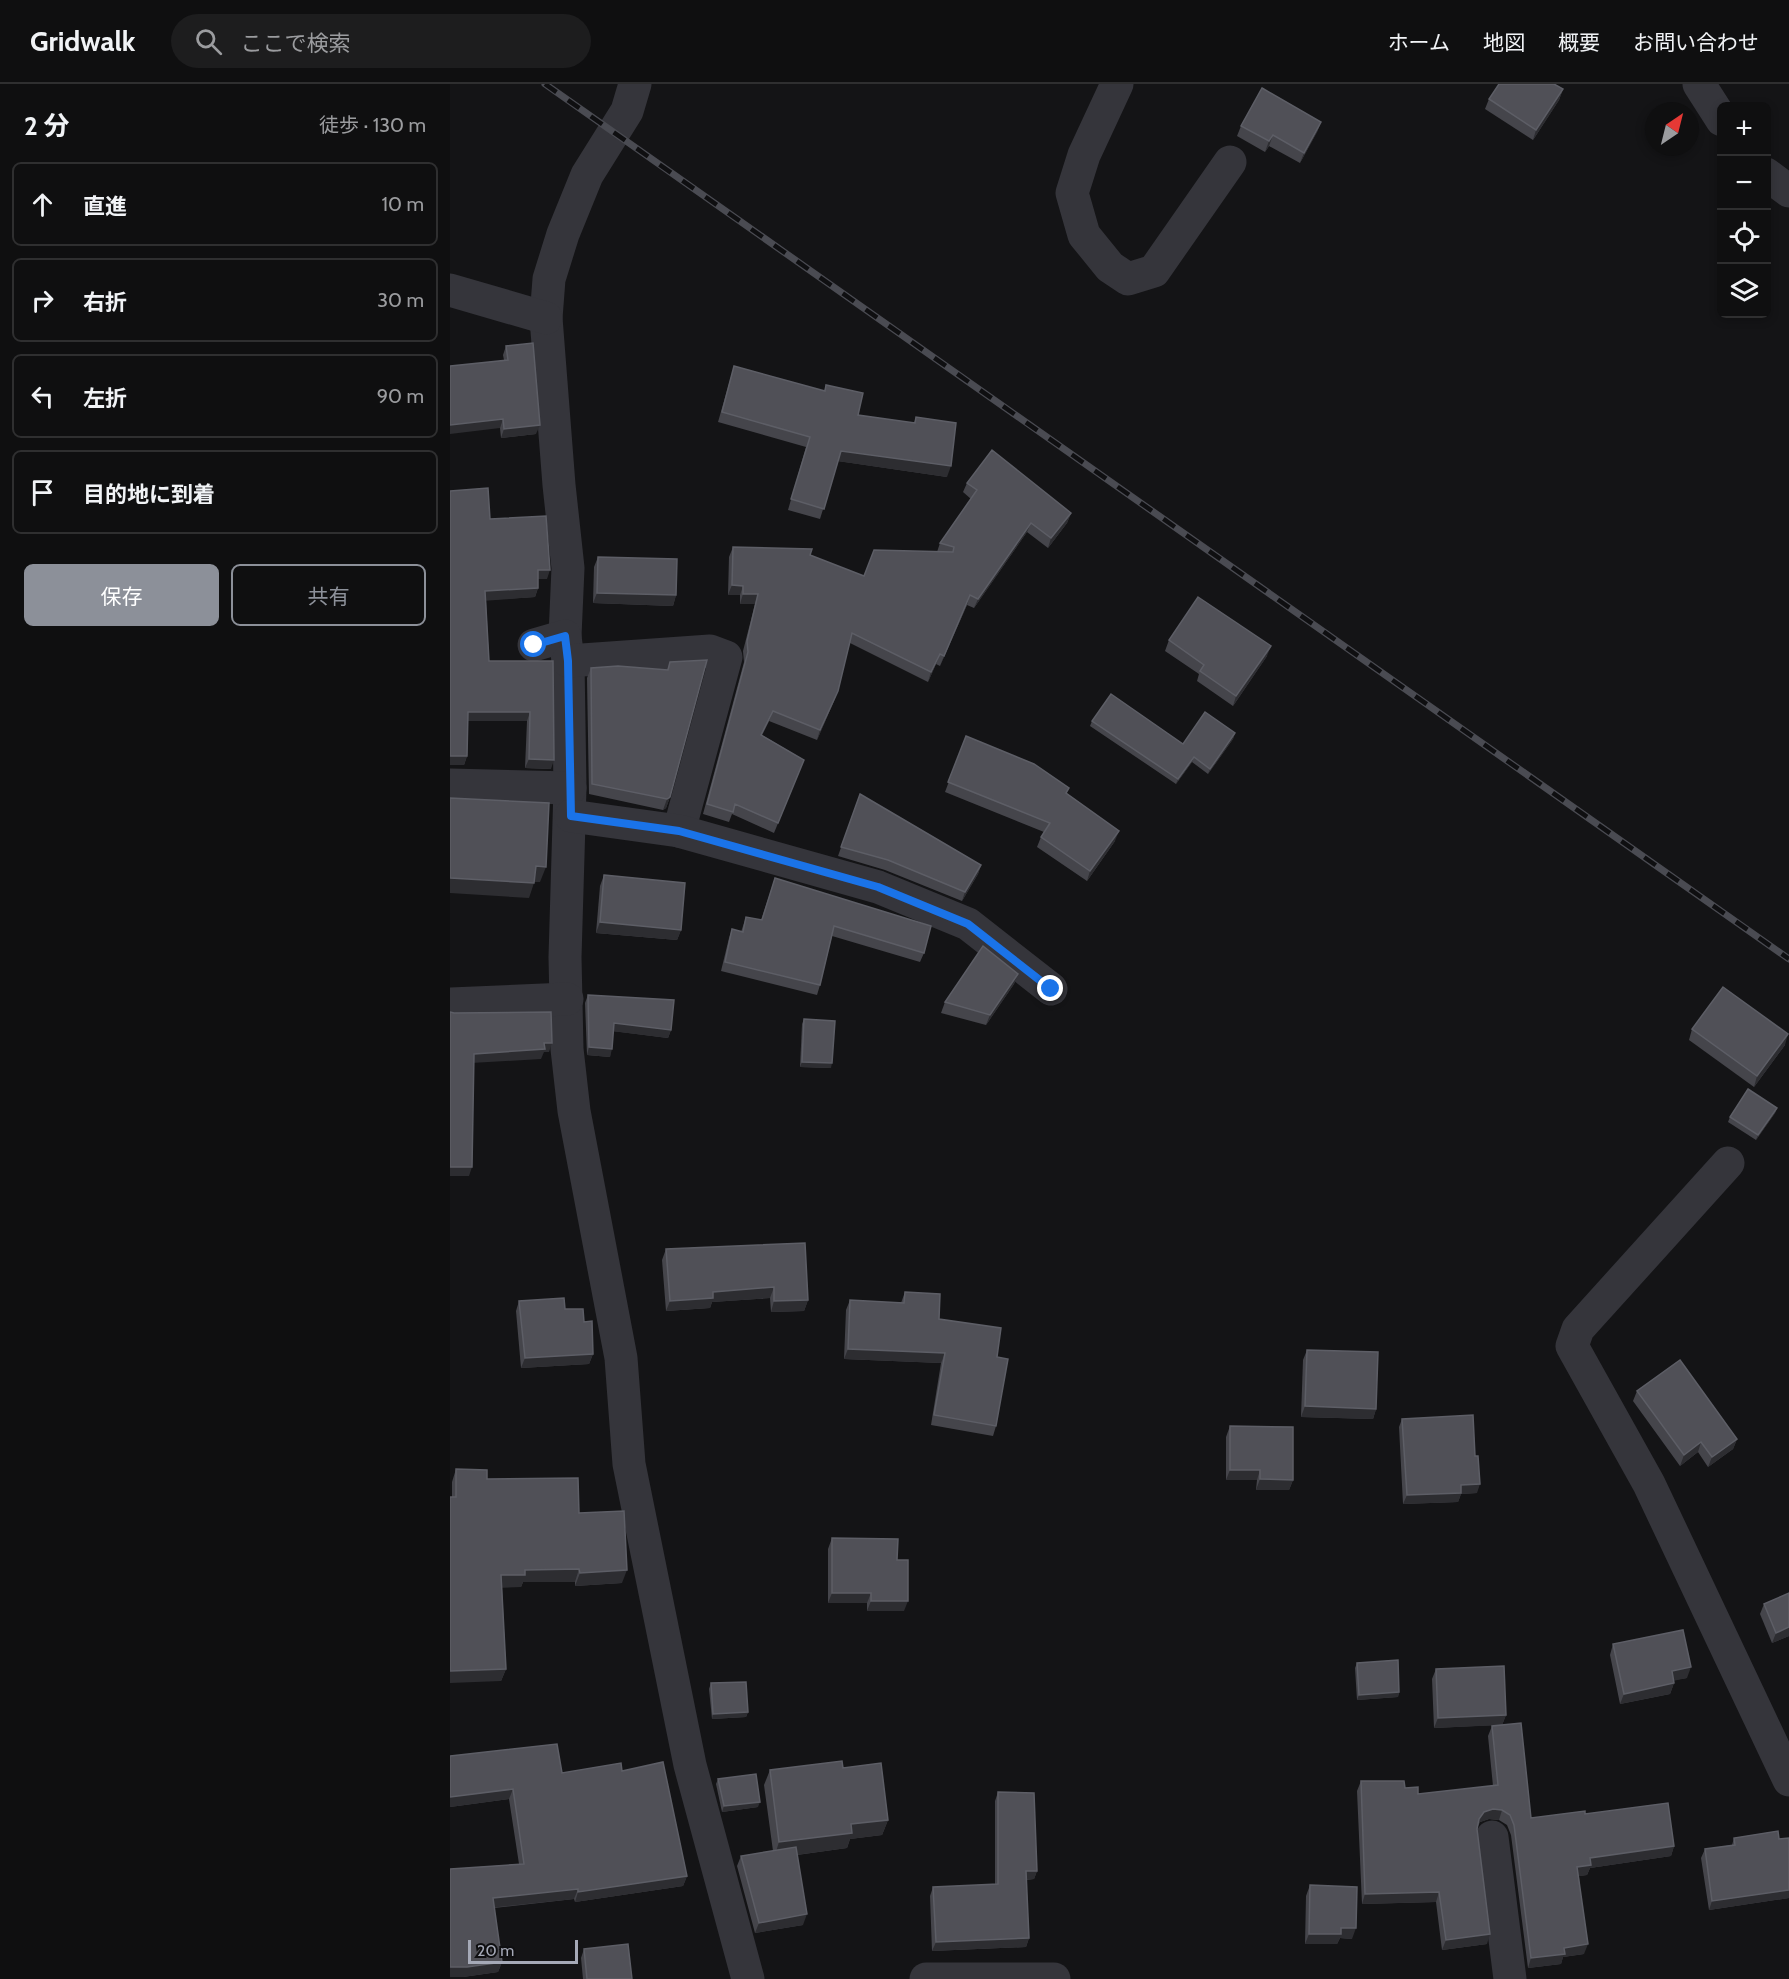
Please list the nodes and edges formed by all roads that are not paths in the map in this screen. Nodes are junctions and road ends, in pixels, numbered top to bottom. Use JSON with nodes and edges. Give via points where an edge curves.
{"nodes":[{"id":1,"x":635,"y":84,"type":"edge"},
{"id":2,"x":1117,"y":84,"type":"edge"},
{"id":3,"x":1700,"y":84,"type":"edge"},
{"id":4,"x":1717,"y":112,"type":"edge"},
{"id":5,"x":1230,"y":162,"type":"dead end"},
{"id":6,"x":1771,"y":177,"type":"edge"},
{"id":7,"x":1789,"y":191,"type":"edge"},
{"id":8,"x":450,"y":290,"type":"edge"},
{"id":9,"x":546,"y":318,"type":"junction"},
{"id":10,"x":534,"y":645,"type":"dead end"},
{"id":11,"x":567,"y":648,"type":"junction"},
{"id":12,"x":450,"y":785,"type":"edge"},
{"id":13,"x":571,"y":802,"type":"junction"},
{"id":14,"x":679,"y":831,"type":"junction"},
{"id":15,"x":1051,"y":989,"type":"dead end"},
{"id":16,"x":567,"y":999,"type":"junction"},
{"id":17,"x":450,"y":1004,"type":"edge"},
{"id":18,"x":1728,"y":1163,"type":"dead end"},
{"id":19,"x":1789,"y":1780,"type":"edge"},
{"id":20,"x":1492,"y":1837,"type":"dead end"},
{"id":21,"x":748,"y":1979,"type":"edge"},
{"id":22,"x":926,"y":1979,"type":"edge"},
{"id":23,"x":1054,"y":1979,"type":"edge"},
{"id":24,"x":1510,"y":1979,"type":"edge"}],
"edges":[{"from":1,"to":9,"type":"street","via":[[627,111],[587,175],[563,234],[549,279]]},
{"from":2,"to":5,"type":"street","via":[[1084,155],[1072,193],[1084,235],[1110,267],[1128,279],[1154,271]]},
{"from":3,"to":4,"type":"street"},
{"from":6,"to":7,"type":"street"},
{"from":8,"to":9,"type":"street"},
{"from":9,"to":11,"type":"street","via":[[568,568]]},
{"from":10,"to":11,"type":"street"},
{"from":11,"to":13,"type":"street"},
{"from":11,"to":14,"type":"street","via":[[710,651],[726,657]]},
{"from":12,"to":13,"type":"street"},
{"from":13,"to":14,"type":"street"},
{"from":13,"to":16,"type":"street"},
{"from":14,"to":15,"type":"street","via":[[878,887],[968,924]]},
{"from":16,"to":17,"type":"street"},
{"from":16,"to":21,"type":"street","via":[[567,1049],[574,1111],[621,1358],[629,1464],[690,1765]]},
{"from":18,"to":19,"type":"street","via":[[1578,1329],[1572,1346],[1649,1484]]},
{"from":20,"to":24,"type":"street"},
{"from":22,"to":23,"type":"street"}]}
